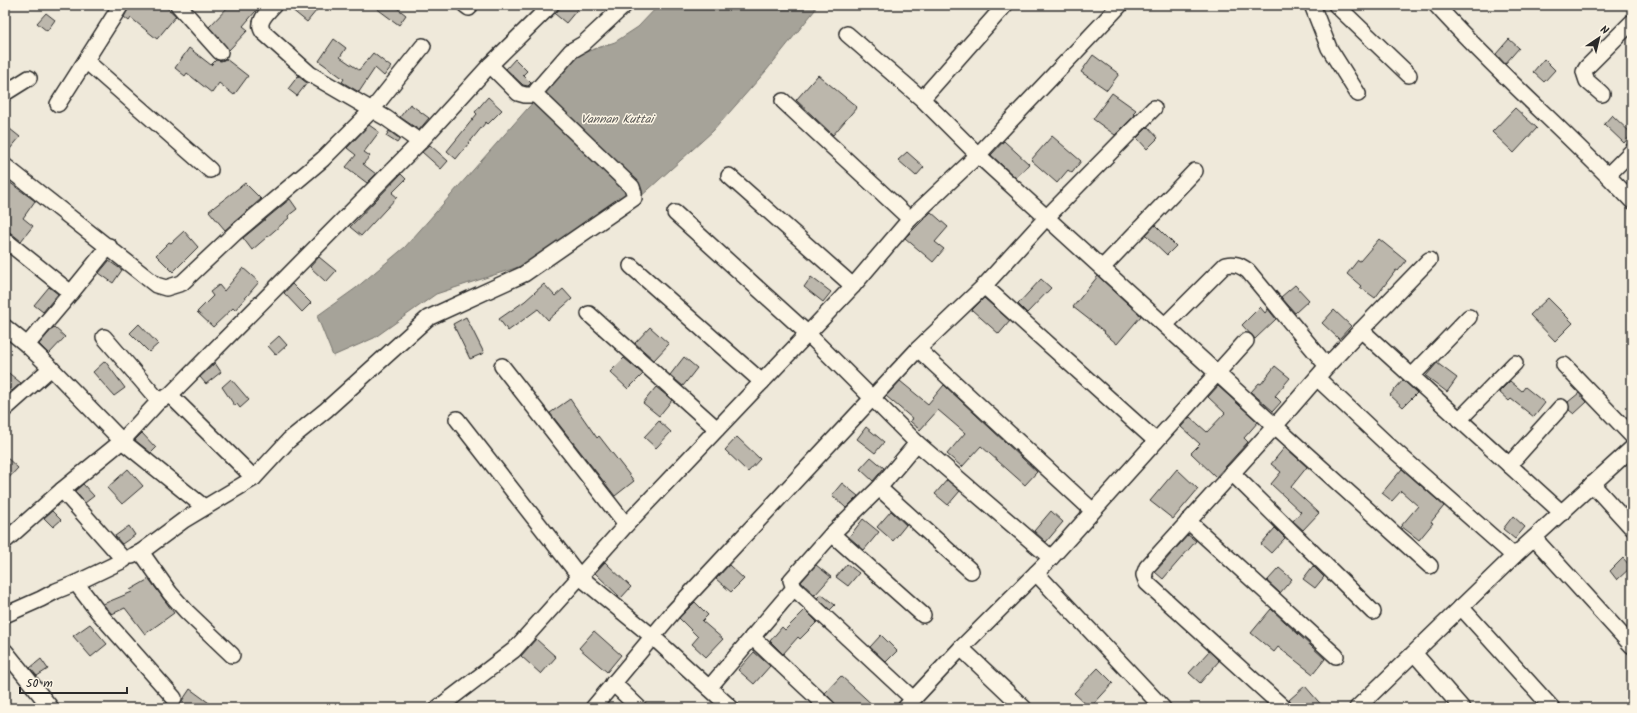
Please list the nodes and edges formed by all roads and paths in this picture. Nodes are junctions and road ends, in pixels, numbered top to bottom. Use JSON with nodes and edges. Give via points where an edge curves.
{"nodes":[{"id":1,"x":121,"y":5,"type":"edge"},
{"id":2,"x":178,"y":5,"type":"edge"},
{"id":3,"x":274,"y":5,"type":"edge"},
{"id":4,"x":551,"y":5,"type":"edge"},
{"id":5,"x":625,"y":5,"type":"edge"},
{"id":6,"x":1005,"y":5,"type":"edge"},
{"id":7,"x":1120,"y":5,"type":"edge"},
{"id":8,"x":1312,"y":5,"type":"edge"},
{"id":9,"x":1336,"y":5,"type":"edge"},
{"id":10,"x":1436,"y":5,"type":"edge"},
{"id":11,"x":1632,"y":22,"type":"edge"},
{"id":12,"x":848,"y":34,"type":"dead end"},
{"id":13,"x":424,"y":46,"type":"dead end"},
{"id":14,"x":220,"y":52,"type":"dead end"},
{"id":15,"x":86,"y":61,"type":"junction"},
{"id":16,"x":490,"y":64,"type":"junction"},
{"id":17,"x":1408,"y":74,"type":"dead end"},
{"id":18,"x":29,"y":78,"type":"dead end"},
{"id":19,"x":5,"y":93,"type":"edge"},
{"id":20,"x":1358,"y":94,"type":"dead end"},
{"id":21,"x":1602,"y":94,"type":"dead end"},
{"id":22,"x":536,"y":95,"type":"junction"},
{"id":23,"x":922,"y":98,"type":"junction"},
{"id":24,"x":783,"y":101,"type":"dead end"},
{"id":25,"x":58,"y":104,"type":"dead end"},
{"id":26,"x":1154,"y":108,"type":"dead end"},
{"id":27,"x":372,"y":110,"type":"junction"},
{"id":28,"x":420,"y":142,"type":"junction"},
{"id":29,"x":1632,"y":151,"type":"edge"},
{"id":30,"x":978,"y":155,"type":"junction"},
{"id":31,"x":5,"y":166,"type":"edge"},
{"id":32,"x":210,"y":170,"type":"dead end"},
{"id":33,"x":1195,"y":171,"type":"dead end"},
{"id":34,"x":1608,"y":175,"type":"junction"},
{"id":35,"x":729,"y":176,"type":"dead end"},
{"id":36,"x":1632,"y":201,"type":"edge"},
{"id":37,"x":674,"y":213,"type":"dead end"},
{"id":38,"x":1046,"y":218,"type":"junction"},
{"id":39,"x":910,"y":219,"type":"junction"},
{"id":40,"x":5,"y":240,"type":"edge"},
{"id":41,"x":109,"y":246,"type":"junction"},
{"id":42,"x":1429,"y":260,"type":"dead end"},
{"id":43,"x":631,"y":266,"type":"dead end"},
{"id":44,"x":1102,"y":268,"type":"junction"},
{"id":45,"x":853,"y":286,"type":"junction"},
{"id":46,"x":984,"y":286,"type":"junction"},
{"id":47,"x":71,"y":293,"type":"junction"},
{"id":48,"x":589,"y":314,"type":"dead end"},
{"id":49,"x":1469,"y":317,"type":"dead end"},
{"id":50,"x":1165,"y":325,"type":"junction"},
{"id":51,"x":5,"y":327,"type":"edge"},
{"id":52,"x":1360,"y":330,"type":"junction"},
{"id":53,"x":808,"y":334,"type":"junction"},
{"id":54,"x":104,"y":337,"type":"dead end"},
{"id":55,"x":1246,"y":341,"type":"dead end"},
{"id":56,"x":27,"y":345,"type":"junction"},
{"id":57,"x":918,"y":349,"type":"junction"},
{"id":58,"x":1515,"y":363,"type":"dead end"},
{"id":59,"x":1564,"y":365,"type":"dead end"},
{"id":60,"x":502,"y":366,"type":"dead end"},
{"id":61,"x":1327,"y":366,"type":"junction"},
{"id":62,"x":51,"y":368,"type":"junction"},
{"id":63,"x":1217,"y":373,"type":"junction"},
{"id":64,"x":1412,"y":376,"type":"junction"},
{"id":65,"x":1317,"y":378,"type":"junction"},
{"id":66,"x":762,"y":382,"type":"junction"},
{"id":67,"x":164,"y":398,"type":"junction"},
{"id":68,"x":872,"y":399,"type":"junction"},
{"id":69,"x":1560,"y":407,"type":"dead end"},
{"id":70,"x":5,"y":409,"type":"edge"},
{"id":71,"x":457,"y":419,"type":"dead end"},
{"id":72,"x":1459,"y":420,"type":"junction"},
{"id":73,"x":1276,"y":426,"type":"junction"},
{"id":74,"x":717,"y":429,"type":"junction"},
{"id":75,"x":1632,"y":436,"type":"edge"},
{"id":76,"x":122,"y":441,"type":"junction"},
{"id":77,"x":1156,"y":441,"type":"junction"},
{"id":78,"x":916,"y":443,"type":"junction"},
{"id":79,"x":1632,"y":448,"type":"edge"},
{"id":80,"x":1509,"y":465,"type":"junction"},
{"id":81,"x":1232,"y":473,"type":"junction"},
{"id":82,"x":254,"y":478,"type":"junction"},
{"id":83,"x":1592,"y":484,"type":"junction"},
{"id":84,"x":879,"y":488,"type":"junction"},
{"id":85,"x":62,"y":490,"type":"junction"},
{"id":86,"x":204,"y":507,"type":"junction"},
{"id":87,"x":1093,"y":511,"type":"junction"},
{"id":88,"x":1562,"y":513,"type":"junction"},
{"id":89,"x":1188,"y":521,"type":"junction"},
{"id":90,"x":626,"y":525,"type":"junction"},
{"id":91,"x":1632,"y":528,"type":"edge"},
{"id":92,"x":832,"y":534,"type":"junction"},
{"id":93,"x":1534,"y":538,"type":"junction"},
{"id":94,"x":5,"y":541,"type":"edge"},
{"id":95,"x":141,"y":552,"type":"junction"},
{"id":96,"x":1514,"y":556,"type":"junction"},
{"id":97,"x":1051,"y":558,"type":"junction"},
{"id":98,"x":124,"y":560,"type":"junction"},
{"id":99,"x":1430,"y":566,"type":"dead end"},
{"id":100,"x":971,"y":571,"type":"dead end"},
{"id":101,"x":1036,"y":573,"type":"junction"},
{"id":102,"x":580,"y":577,"type":"junction"},
{"id":103,"x":76,"y":583,"type":"junction"},
{"id":104,"x":794,"y":588,"type":"junction"},
{"id":105,"x":1461,"y":607,"type":"junction"},
{"id":106,"x":1373,"y":612,"type":"dead end"},
{"id":107,"x":5,"y":615,"type":"edge"},
{"id":108,"x":923,"y":615,"type":"dead end"},
{"id":109,"x":653,"y":636,"type":"junction"},
{"id":110,"x":752,"y":637,"type":"junction"},
{"id":111,"x":1632,"y":646,"type":"edge"},
{"id":112,"x":962,"y":648,"type":"junction"},
{"id":113,"x":5,"y":651,"type":"edge"},
{"id":114,"x":1414,"y":654,"type":"junction"},
{"id":115,"x":232,"y":655,"type":"dead end"},
{"id":116,"x":1336,"y":656,"type":"dead end"},
{"id":117,"x":613,"y":683,"type":"junction"},
{"id":118,"x":709,"y":688,"type":"junction"},
{"id":119,"x":174,"y":698,"type":"dead end"},
{"id":120,"x":909,"y":703,"type":"edge"},
{"id":121,"x":1364,"y":706,"type":"edge"},
{"id":122,"x":51,"y":708,"type":"edge"},
{"id":123,"x":440,"y":708,"type":"edge"},
{"id":124,"x":592,"y":708,"type":"edge"},
{"id":125,"x":638,"y":708,"type":"edge"},
{"id":126,"x":732,"y":708,"type":"edge"},
{"id":127,"x":828,"y":708,"type":"edge"},
{"id":128,"x":1024,"y":708,"type":"edge"},
{"id":129,"x":1163,"y":708,"type":"edge"},
{"id":130,"x":1284,"y":708,"type":"edge"},
{"id":131,"x":1462,"y":708,"type":"edge"},
{"id":132,"x":1552,"y":708,"type":"edge"}],
"edges":[{"from":1,"to":15,"type":"street"},
{"from":2,"to":14,"type":"street"},
{"from":3,"to":27,"type":"street","via":[[260,23],[263,32],[310,74]]},
{"from":4,"to":16,"type":"street"},
{"from":5,"to":22,"type":"street","via":[[572,51],[537,90]]},
{"from":6,"to":23,"type":"street"},
{"from":7,"to":30,"type":"street"},
{"from":8,"to":20,"type":"street","via":[[1329,48]]},
{"from":9,"to":17,"type":"street"},
{"from":10,"to":34,"type":"street","via":[[1464,36]]},
{"from":11,"to":21,"type":"street","via":[[1584,72],[1587,81]]},
{"from":12,"to":23,"type":"street"},
{"from":13,"to":27,"type":"street"},
{"from":15,"to":25,"type":"street"},
{"from":15,"to":32,"type":"street"},
{"from":16,"to":22,"type":"street","via":[[518,93]]},
{"from":16,"to":28,"type":"street"},
{"from":18,"to":19,"type":"street"},
{"from":22,"to":82,"type":"street","via":[[632,187],[634,198],[524,274],[428,318],[290,440]]},
{"from":23,"to":30,"type":"street"},
{"from":24,"to":39,"type":"street"},
{"from":26,"to":38,"type":"street"},
{"from":27,"to":28,"type":"street"},
{"from":27,"to":41,"type":"street","via":[[324,159],[235,233],[182,283],[166,288],[156,285]]},
{"from":28,"to":67,"type":"street"},
{"from":29,"to":34,"type":"street"},
{"from":30,"to":38,"type":"street"},
{"from":30,"to":39,"type":"street"},
{"from":31,"to":41,"type":"street"},
{"from":33,"to":44,"type":"street"},
{"from":34,"to":36,"type":"street"},
{"from":35,"to":45,"type":"street"},
{"from":37,"to":53,"type":"street"},
{"from":38,"to":44,"type":"street"},
{"from":38,"to":46,"type":"street"},
{"from":39,"to":45,"type":"street"},
{"from":40,"to":47,"type":"street"},
{"from":41,"to":47,"type":"street"},
{"from":42,"to":52,"type":"street"},
{"from":43,"to":66,"type":"street"},
{"from":44,"to":50,"type":"street"},
{"from":45,"to":53,"type":"street"},
{"from":46,"to":57,"type":"street"},
{"from":46,"to":77,"type":"street"},
{"from":47,"to":56,"type":"street"},
{"from":48,"to":74,"type":"street"},
{"from":49,"to":64,"type":"street"},
{"from":50,"to":61,"type":"street","via":[[1224,265],[1233,263],[1248,271]]},
{"from":50,"to":63,"type":"street"},
{"from":51,"to":56,"type":"street"},
{"from":52,"to":61,"type":"street"},
{"from":52,"to":64,"type":"street"},
{"from":53,"to":66,"type":"street"},
{"from":53,"to":68,"type":"street"},
{"from":54,"to":67,"type":"street"},
{"from":55,"to":63,"type":"street"},
{"from":56,"to":62,"type":"street"},
{"from":57,"to":68,"type":"street"},
{"from":57,"to":87,"type":"street"},
{"from":58,"to":72,"type":"street"},
{"from":59,"to":75,"type":"street"},
{"from":60,"to":90,"type":"street"},
{"from":61,"to":65,"type":"street"},
{"from":62,"to":70,"type":"street"},
{"from":62,"to":76,"type":"street"},
{"from":63,"to":73,"type":"street"},
{"from":63,"to":77,"type":"street"},
{"from":64,"to":72,"type":"street"},
{"from":65,"to":73,"type":"street"},
{"from":65,"to":96,"type":"street","via":[[1387,444]]},
{"from":66,"to":74,"type":"street"},
{"from":67,"to":76,"type":"street"},
{"from":67,"to":82,"type":"street"},
{"from":68,"to":78,"type":"street"},
{"from":68,"to":109,"type":"street"},
{"from":69,"to":80,"type":"street"},
{"from":71,"to":102,"type":"street"},
{"from":72,"to":80,"type":"street"},
{"from":73,"to":81,"type":"street"},
{"from":73,"to":99,"type":"street"},
{"from":74,"to":90,"type":"street"},
{"from":76,"to":85,"type":"street"},
{"from":76,"to":86,"type":"street"},
{"from":77,"to":87,"type":"street"},
{"from":78,"to":84,"type":"street"},
{"from":78,"to":97,"type":"street"},
{"from":79,"to":83,"type":"street"},
{"from":80,"to":88,"type":"street"},
{"from":81,"to":89,"type":"street"},
{"from":81,"to":106,"type":"street"},
{"from":82,"to":86,"type":"street"},
{"from":83,"to":88,"type":"street"},
{"from":83,"to":91,"type":"street"},
{"from":84,"to":92,"type":"street"},
{"from":84,"to":100,"type":"street"},
{"from":85,"to":94,"type":"street"},
{"from":85,"to":98,"type":"street"},
{"from":86,"to":95,"type":"street"},
{"from":87,"to":97,"type":"street"},
{"from":88,"to":93,"type":"street"},
{"from":89,"to":116,"type":"street"},
{"from":89,"to":130,"type":"street","via":[[1147,567],[1144,578]]},
{"from":90,"to":102,"type":"street"},
{"from":92,"to":104,"type":"street","via":[[793,577],[791,583]]},
{"from":92,"to":108,"type":"street"},
{"from":93,"to":96,"type":"street"},
{"from":93,"to":111,"type":"street"},
{"from":95,"to":98,"type":"street"},
{"from":95,"to":115,"type":"street","via":[[180,605]]},
{"from":96,"to":105,"type":"street"},
{"from":97,"to":101,"type":"street"},
{"from":98,"to":103,"type":"street"},
{"from":101,"to":112,"type":"street"},
{"from":101,"to":129,"type":"street"},
{"from":102,"to":109,"type":"street"},
{"from":102,"to":123,"type":"street","via":[[514,650]]},
{"from":103,"to":107,"type":"street"},
{"from":103,"to":119,"type":"street","via":[[98,612]]},
{"from":104,"to":110,"type":"street"},
{"from":104,"to":120,"type":"street"},
{"from":105,"to":114,"type":"street"},
{"from":105,"to":132,"type":"street"},
{"from":109,"to":117,"type":"street"},
{"from":109,"to":118,"type":"street"},
{"from":110,"to":118,"type":"street"},
{"from":110,"to":127,"type":"street"},
{"from":112,"to":120,"type":"street"},
{"from":112,"to":128,"type":"street"},
{"from":113,"to":122,"type":"street"},
{"from":114,"to":121,"type":"street"},
{"from":114,"to":131,"type":"street"},
{"from":117,"to":124,"type":"street"},
{"from":117,"to":125,"type":"street"},
{"from":118,"to":126,"type":"street"}]}
